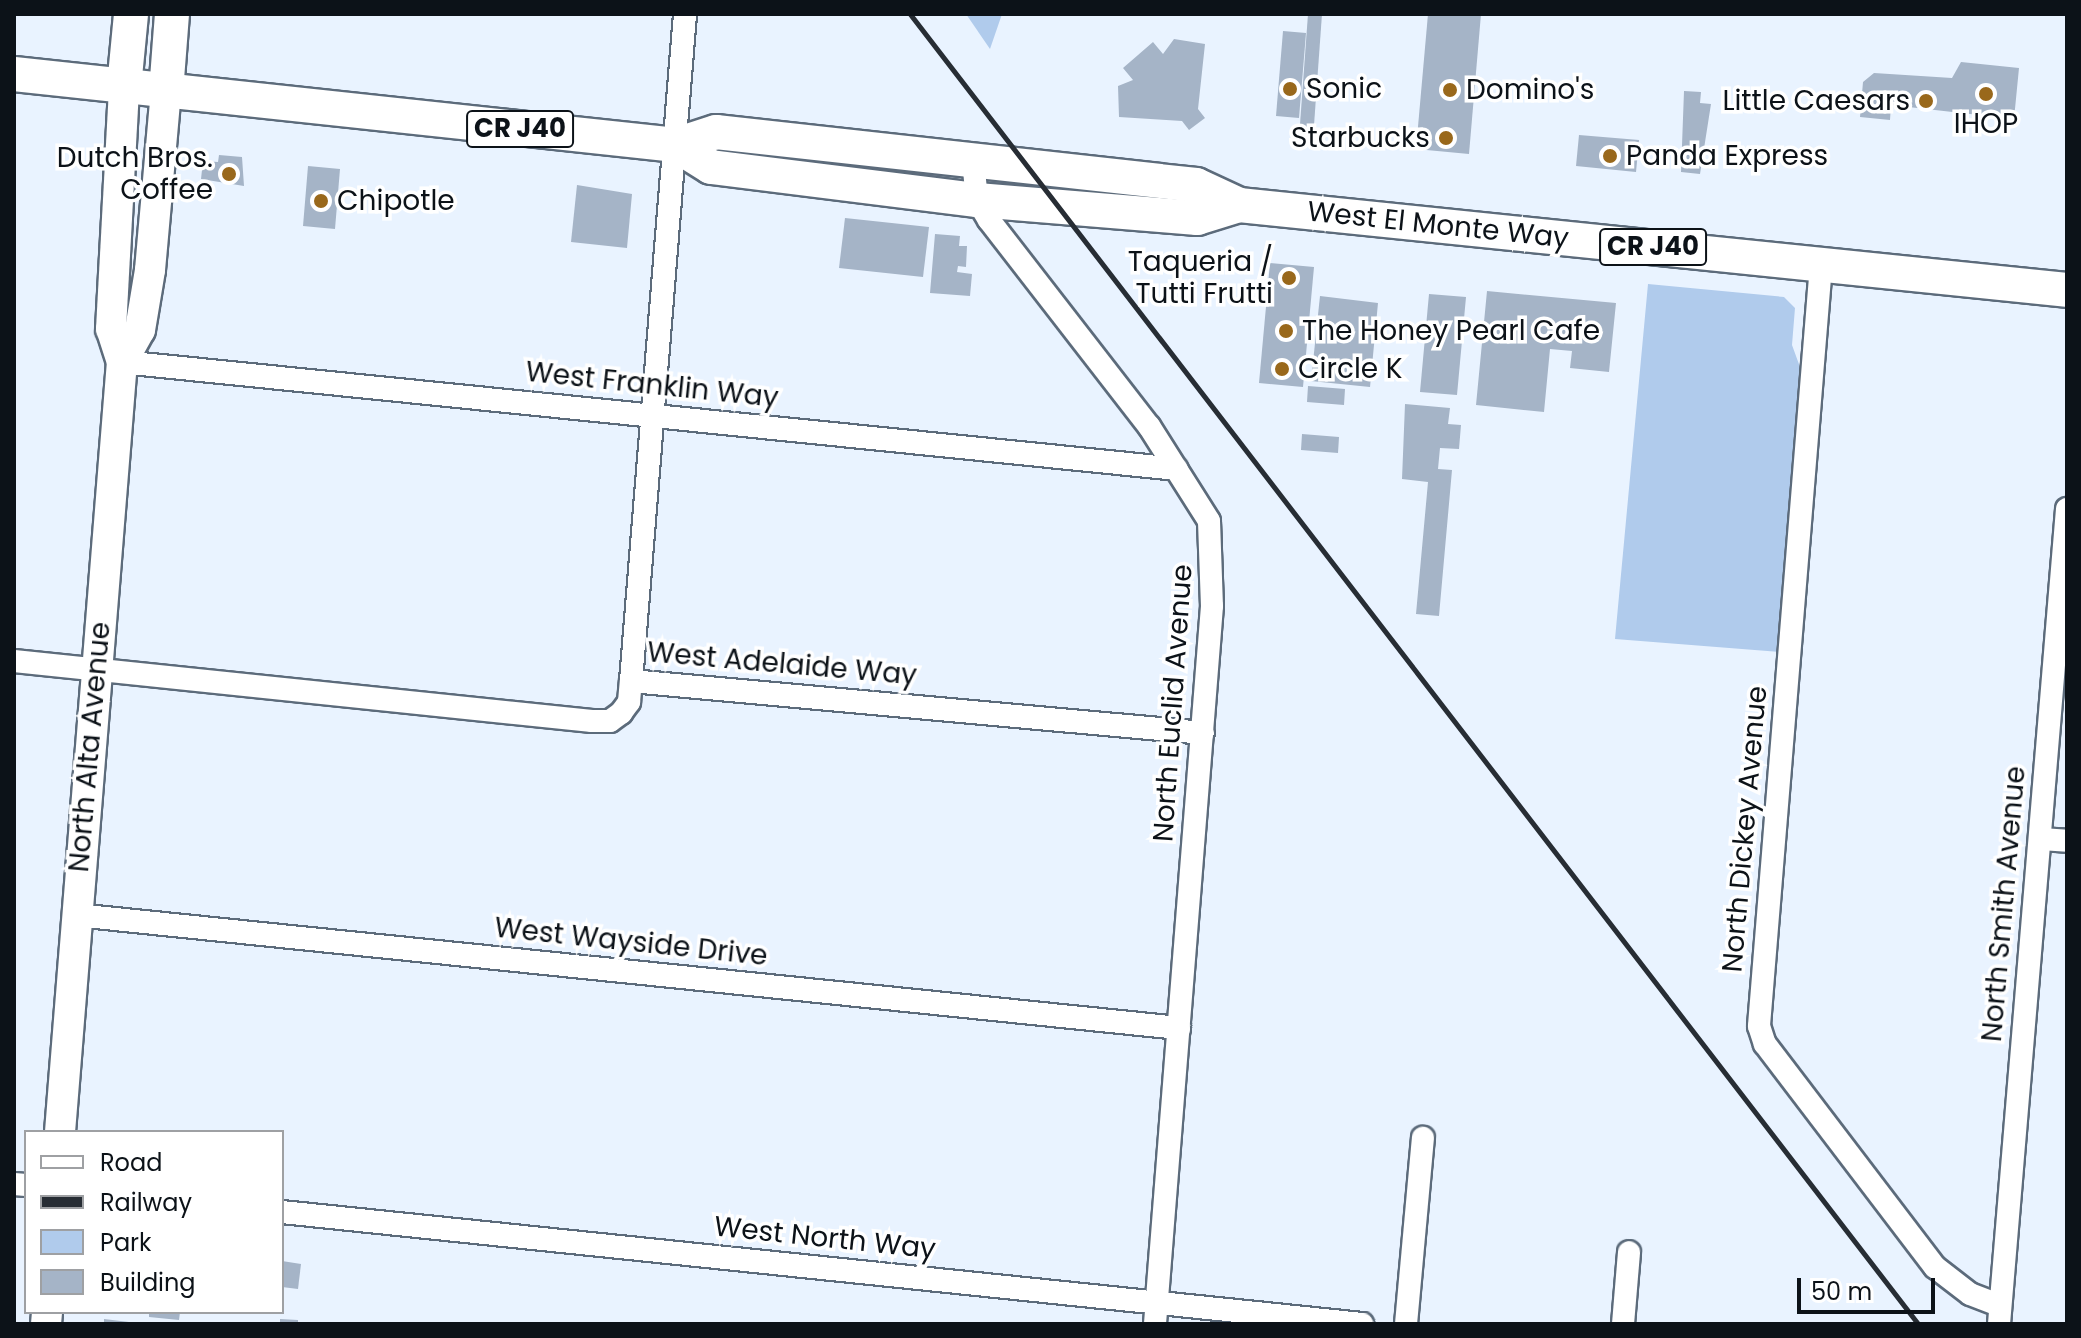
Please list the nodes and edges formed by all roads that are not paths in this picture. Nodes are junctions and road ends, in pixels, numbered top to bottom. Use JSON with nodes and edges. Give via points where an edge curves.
{"nodes":[{"id":1,"x":131,"y":14,"type":"edge"},
{"id":2,"x":172,"y":14,"type":"edge"},
{"id":3,"x":685,"y":14,"type":"edge"},
{"id":4,"x":14,"y":74,"type":"edge"},
{"id":5,"x":124,"y":87,"type":"junction"},
{"id":6,"x":166,"y":92,"type":"junction"},
{"id":7,"x":676,"y":145,"type":"junction"},
{"id":8,"x":973,"y":160,"type":"junction"},
{"id":9,"x":977,"y":200,"type":"junction"},
{"id":10,"x":1239,"y":205,"type":"junction"},
{"id":11,"x":1821,"y":265,"type":"junction"},
{"id":12,"x":2067,"y":290,"type":"edge"},
{"id":13,"x":122,"y":362,"type":"junction"},
{"id":14,"x":654,"y":416,"type":"junction"},
{"id":15,"x":1177,"y":469,"type":"junction"},
{"id":16,"x":2067,"y":509,"type":"edge"},
{"id":17,"x":14,"y":661,"type":"edge"},
{"id":18,"x":97,"y":668,"type":"junction"},
{"id":19,"x":631,"y":681,"type":"junction"},
{"id":20,"x":1203,"y":733,"type":"junction"},
{"id":21,"x":2041,"y":839,"type":"junction"},
{"id":22,"x":2067,"y":841,"type":"edge"},
{"id":23,"x":76,"y":915,"type":"junction"},
{"id":24,"x":1179,"y":1028,"type":"junction"},
{"id":25,"x":60,"y":1130,"type":"edge"},
{"id":26,"x":1423,"y":1138,"type":"dead end"},
{"id":27,"x":284,"y":1212,"type":"edge"},
{"id":28,"x":1629,"y":1252,"type":"dead end"},
{"id":29,"x":1156,"y":1314,"type":"edge"},
{"id":30,"x":1999,"y":1314,"type":"edge"},
{"id":31,"x":1362,"y":1324,"type":"edge"},
{"id":32,"x":1406,"y":1324,"type":"edge"},
{"id":33,"x":1623,"y":1324,"type":"edge"}],
"edges":[{"from":1,"to":5,"type":"main road"},
{"from":2,"to":6,"type":"main road"},
{"from":3,"to":7,"type":"street"},
{"from":4,"to":5,"type":"main road","number":"CR J40"},
{"from":5,"to":6,"type":"main road","number":"CR J40"},
{"from":5,"to":13,"type":"main road","name":"North Alta Avenue","via":[[111,314]]},
{"from":6,"to":7,"type":"main road","name":"West El Monte Way","number":"CR J40"},
{"from":6,"to":13,"type":"main road","name":"North Alta Avenue","via":[[150,270],[140,330]]},
{"from":7,"to":8,"type":"main road","name":"West El Monte Way","number":"CR J40","via":[[716,132]]},
{"from":7,"to":9,"type":"main road","name":"West El Monte Way","number":"CR J40","via":[[711,167]]},
{"from":7,"to":14,"type":"street"},
{"from":8,"to":9,"type":"street"},
{"from":8,"to":10,"type":"main road","name":"West El Monte Way","number":"CR J40","via":[[1196,185]]},
{"from":9,"to":10,"type":"main road","name":"West El Monte Way","number":"CR J40","via":[[1197,218]]},
{"from":9,"to":15,"type":"street","name":"North Euclid Avenue"},
{"from":10,"to":11,"type":"main road","name":"West El Monte Way","number":"CR J40"},
{"from":11,"to":12,"type":"main road","name":"West El Monte Way","number":"CR J40"},
{"from":11,"to":30,"type":"street","name":"North Dickey Avenue","via":[[1759,1026],[1765,1044],[1935,1267]]},
{"from":13,"to":14,"type":"street","name":"West Franklin Way"},
{"from":13,"to":18,"type":"main road","name":"North Alta Avenue"},
{"from":14,"to":15,"type":"street","name":"West Franklin Way"},
{"from":14,"to":19,"type":"street"},
{"from":15,"to":20,"type":"street","name":"North Euclid Avenue","via":[[1202,504],[1212,540]]},
{"from":16,"to":21,"type":"street","name":"North Smith Avenue"},
{"from":17,"to":18,"type":"street"},
{"from":18,"to":19,"type":"street","name":"West Adelaide Way","via":[[592,721],[610,721],[621,713],[629,702]]},
{"from":18,"to":23,"type":"main road","name":"North Alta Avenue"},
{"from":19,"to":20,"type":"street","name":"West Adelaide Way"},
{"from":20,"to":24,"type":"street","name":"North Euclid Avenue"},
{"from":21,"to":22,"type":"street"},
{"from":21,"to":30,"type":"street","name":"North Smith Avenue"},
{"from":23,"to":24,"type":"street","name":"West Wayside Drive"},
{"from":23,"to":25,"type":"main road","name":"North Alta Avenue"},
{"from":24,"to":29,"type":"street","name":"North Euclid Avenue"},
{"from":26,"to":32,"type":"street"},
{"from":27,"to":29,"type":"street","name":"West North Way"},
{"from":28,"to":33,"type":"street"},
{"from":29,"to":31,"type":"street","name":"West North Way"}]}
